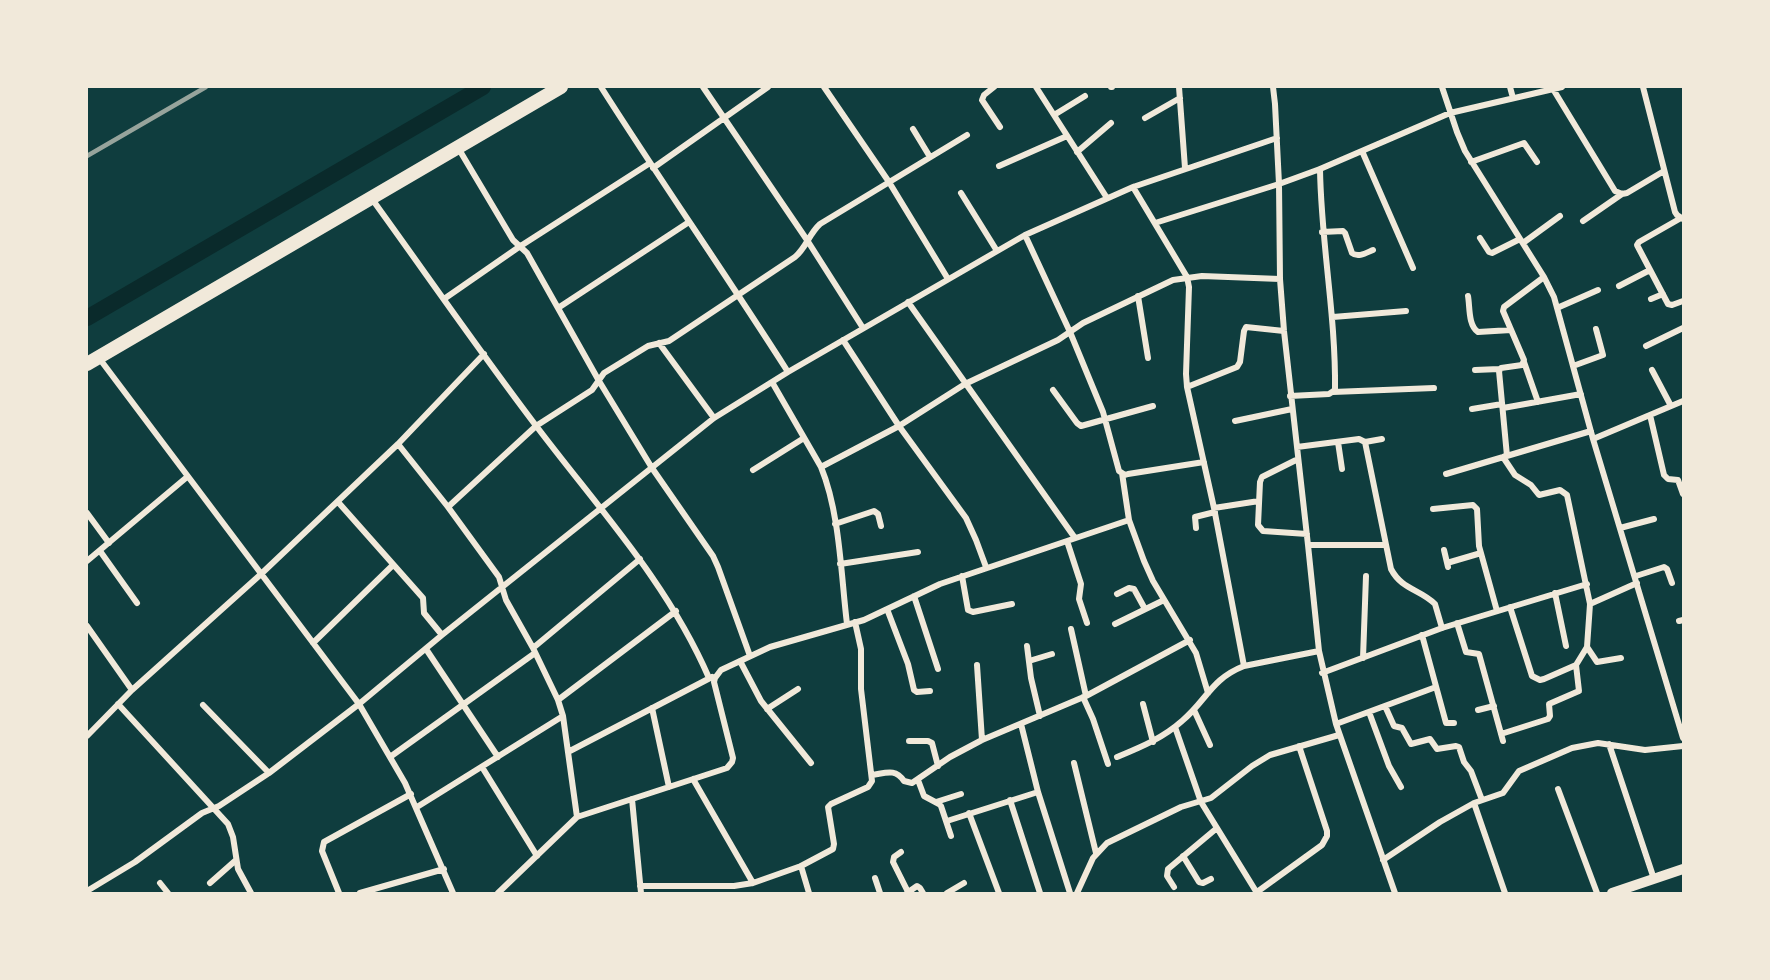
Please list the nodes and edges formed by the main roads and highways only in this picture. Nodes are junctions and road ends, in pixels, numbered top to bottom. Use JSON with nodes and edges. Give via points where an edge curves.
{"nodes":[{"id":1,"x":561,"y":87,"type":"edge"},
{"id":2,"x":92,"y":361,"type":"edge"}],
"edges":[{"from":1,"to":2,"type":"highway"}]}
